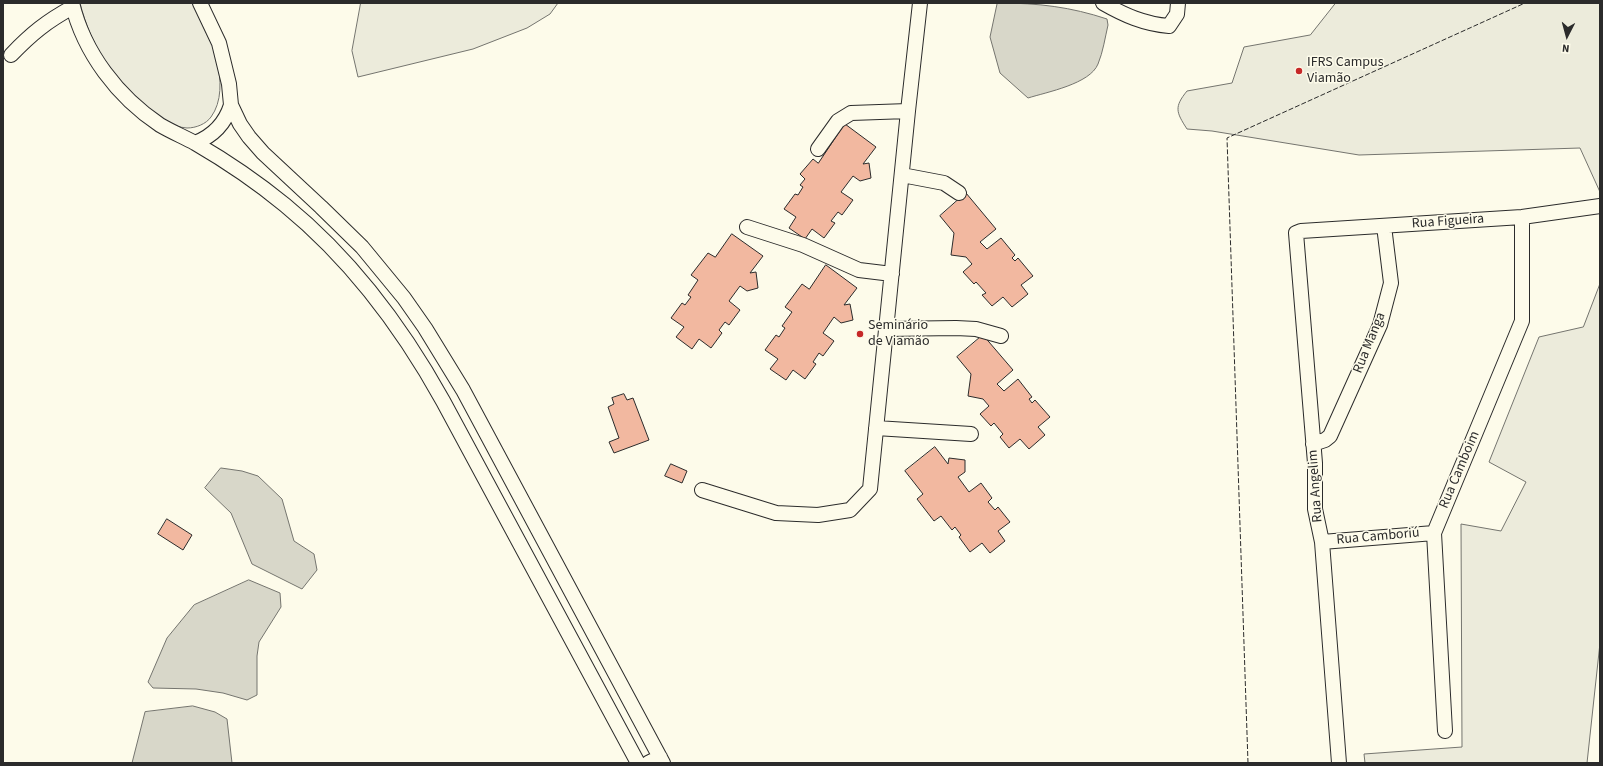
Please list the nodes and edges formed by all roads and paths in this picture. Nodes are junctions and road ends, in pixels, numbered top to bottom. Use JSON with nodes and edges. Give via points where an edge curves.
{"nodes":[{"id":1,"x":200,"y":3,"type":"edge"},
{"id":2,"x":920,"y":3,"type":"edge"},
{"id":3,"x":1103,"y":3,"type":"edge"},
{"id":4,"x":1178,"y":3,"type":"edge"},
{"id":5,"x":73,"y":5,"type":"edge"},
{"id":6,"x":11,"y":55,"type":"dead end"},
{"id":7,"x":231,"y":105,"type":"junction"},
{"id":8,"x":908,"y":111,"type":"junction"},
{"id":9,"x":195,"y":143,"type":"junction"},
{"id":10,"x":818,"y":149,"type":"dead end"},
{"id":11,"x":902,"y":175,"type":"junction"},
{"id":12,"x":959,"y":193,"type":"dead end"},
{"id":13,"x":1600,"y":206,"type":"edge"},
{"id":14,"x":1522,"y":217,"type":"junction"},
{"id":15,"x":1384,"y":226,"type":"junction"},
{"id":16,"x":747,"y":227,"type":"dead end"},
{"id":17,"x":1296,"y":233,"type":"joint"},
{"id":18,"x":892,"y":274,"type":"junction"},
{"id":19,"x":886,"y":329,"type":"junction"},
{"id":20,"x":1000,"y":336,"type":"dead end"},
{"id":21,"x":876,"y":428,"type":"junction"},
{"id":22,"x":486,"y":434,"type":"junction"},
{"id":23,"x":971,"y":434,"type":"dead end"},
{"id":24,"x":1313,"y":444,"type":"junction"},
{"id":25,"x":467,"y":445,"type":"junction"},
{"id":26,"x":702,"y":490,"type":"dead end"},
{"id":27,"x":1434,"y":533,"type":"junction"},
{"id":28,"x":1322,"y":542,"type":"junction"},
{"id":29,"x":1445,"y":731,"type":"dead end"},
{"id":30,"x":657,"y":761,"type":"edge"},
{"id":31,"x":638,"y":763,"type":"edge"},
{"id":32,"x":1340,"y":763,"type":"edge"}],
"edges":[{"from":1,"to":7,"type":"street","via":[[221,50]]},
{"from":2,"to":8,"type":"street"},
{"from":3,"to":4,"type":"street","via":[[1125,16],[1151,25],[1169,26],[1177,14]]},
{"from":5,"to":6,"type":"street","via":[[31,35]]},
{"from":5,"to":9,"type":"street","via":[[79,25],[95,58],[118,88],[156,122]]},
{"from":7,"to":9,"type":"street","via":[[226,119],[216,131]]},
{"from":7,"to":22,"type":"street","via":[[245,131],[263,153],[346,232],[404,298],[445,359]]},
{"from":8,"to":10,"type":"street","via":[[851,113],[838,121]]},
{"from":8,"to":11,"type":"street"},
{"from":9,"to":25,"type":"street","via":[[284,204],[345,262],[406,340],[426,370]]},
{"from":11,"to":12,"type":"street","via":[[944,183]]},
{"from":11,"to":18,"type":"street"},
{"from":13,"to":14,"type":"street","name":"Rua Figueira"},
{"from":14,"to":15,"type":"street","name":"Rua Figueira"},
{"from":14,"to":27,"type":"street","name":"Rua Camboim","via":[[1522,321]]},
{"from":15,"to":17,"type":"street","name":"Rua Figueira"},
{"from":15,"to":24,"type":"street","name":"Rua Manga","via":[[1391,283],[1380,325],[1330,436]]},
{"from":16,"to":18,"type":"street","via":[[803,245],[859,270]]},
{"from":17,"to":24,"type":"street","name":"Rua Angelim"},
{"from":18,"to":19,"type":"street"},
{"from":19,"to":20,"type":"street","via":[[976,329]]},
{"from":19,"to":21,"type":"street"},
{"from":21,"to":23,"type":"street"},
{"from":21,"to":26,"type":"street","via":[[870,489],[850,510],[818,515],[776,513]]},
{"from":22,"to":25,"type":"street"},
{"from":22,"to":30,"type":"street"},
{"from":24,"to":28,"type":"street","name":"Rua Angelim","via":[[1315,509]]},
{"from":25,"to":31,"type":"street"},
{"from":27,"to":28,"type":"street","name":"Rua Camboriú"},
{"from":27,"to":29,"type":"street","name":"Rua Camboim"},
{"from":28,"to":32,"type":"street","name":"Rua Angelim"}]}
